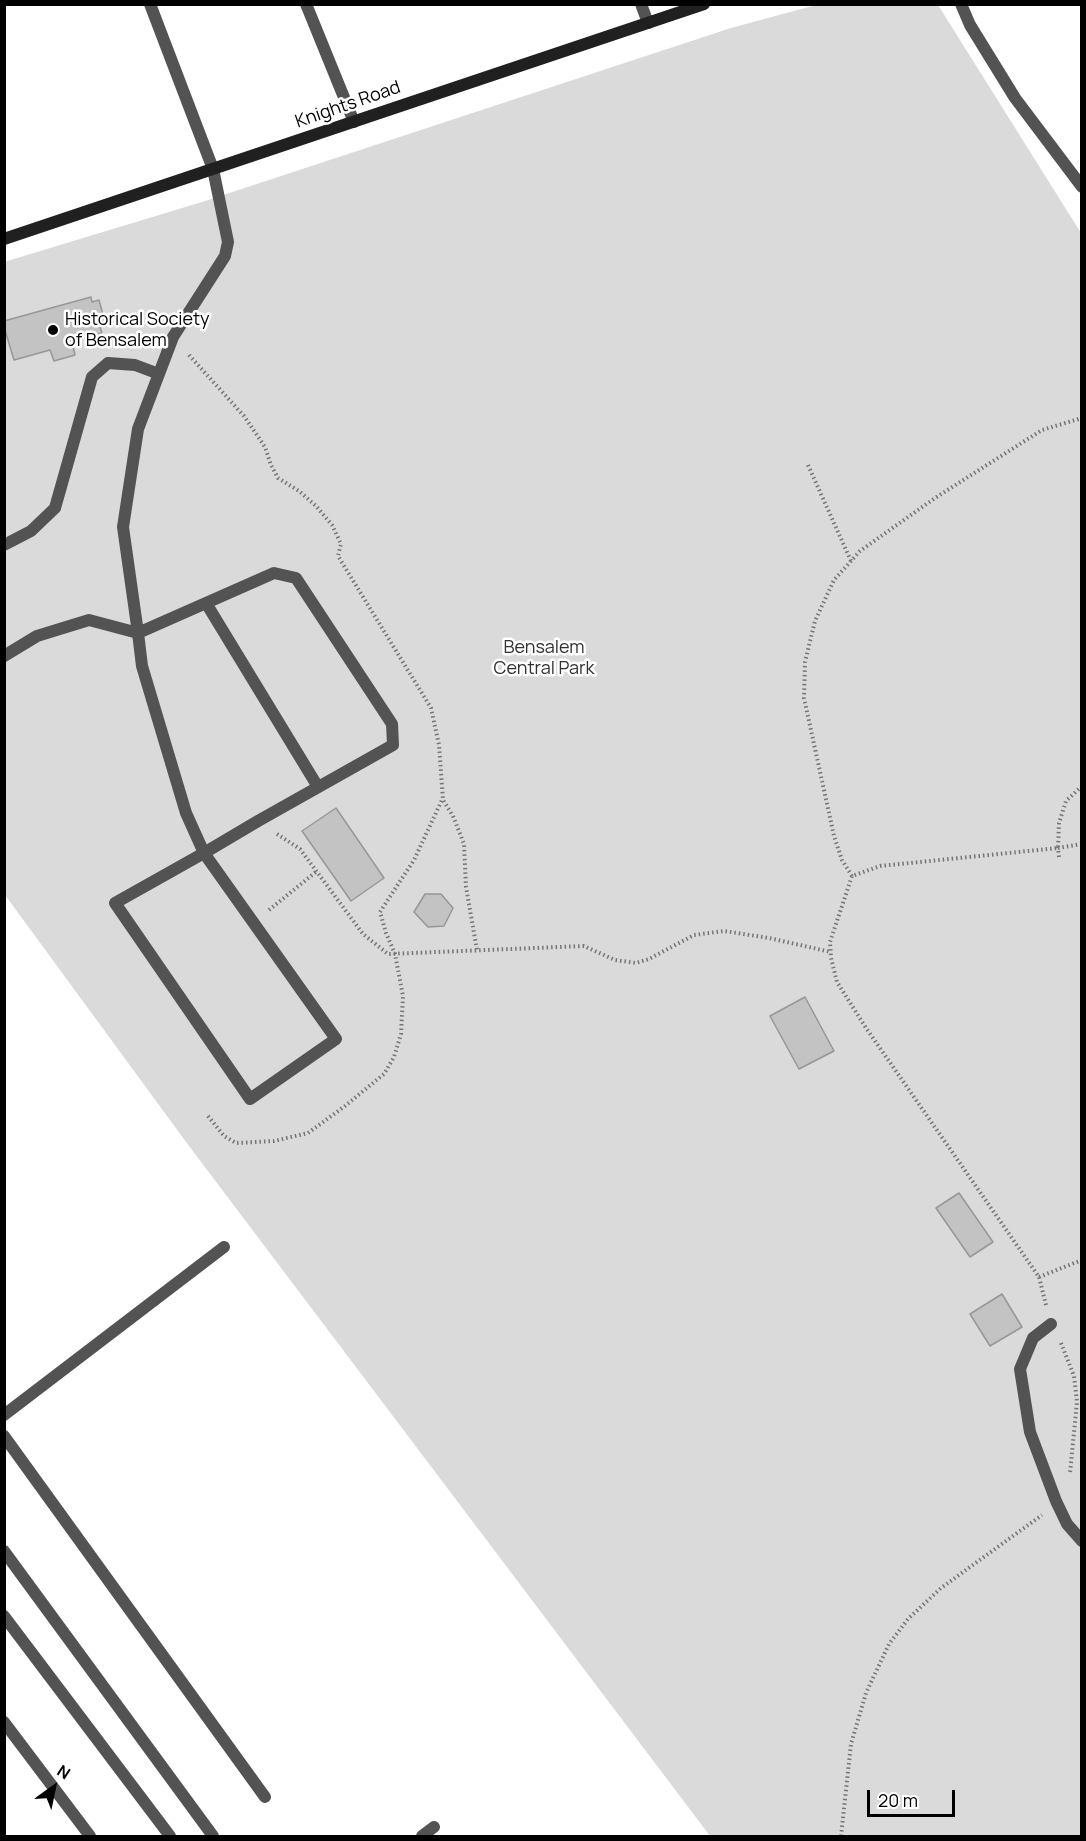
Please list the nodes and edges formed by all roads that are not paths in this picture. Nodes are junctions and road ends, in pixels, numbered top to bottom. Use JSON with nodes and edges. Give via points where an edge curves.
{"nodes":[{"id":1,"x":150,"y":4,"type":"edge"},
{"id":2,"x":306,"y":4,"type":"edge"},
{"id":3,"x":641,"y":4,"type":"edge"},
{"id":4,"x":704,"y":4,"type":"edge"},
{"id":5,"x":961,"y":4,"type":"edge"},
{"id":6,"x":648,"y":23,"type":"junction"},
{"id":7,"x":354,"y":122,"type":"junction"},
{"id":8,"x":213,"y":169,"type":"junction"},
{"id":9,"x":1082,"y":187,"type":"edge"},
{"id":10,"x":4,"y":239,"type":"edge"},
{"id":11,"x":159,"y":374,"type":"junction"},
{"id":12,"x":4,"y":545,"type":"edge"},
{"id":13,"x":206,"y":603,"type":"junction"},
{"id":14,"x":138,"y":633,"type":"junction"},
{"id":15,"x":4,"y":656,"type":"edge"},
{"id":16,"x":318,"y":787,"type":"junction"},
{"id":17,"x":204,"y":852,"type":"junction"},
{"id":18,"x":224,"y":1247,"type":"dead end"},
{"id":19,"x":1051,"y":1324,"type":"road end"},
{"id":20,"x":4,"y":1414,"type":"edge"},
{"id":21,"x":4,"y":1436,"type":"edge"},
{"id":22,"x":1082,"y":1541,"type":"edge"},
{"id":23,"x":4,"y":1551,"type":"edge"},
{"id":24,"x":4,"y":1616,"type":"edge"},
{"id":25,"x":4,"y":1722,"type":"edge"},
{"id":26,"x":265,"y":1797,"type":"dead end"},
{"id":27,"x":434,"y":1827,"type":"dead end"},
{"id":28,"x":90,"y":1836,"type":"edge"},
{"id":29,"x":170,"y":1836,"type":"edge"},
{"id":30,"x":213,"y":1836,"type":"edge"},
{"id":31,"x":422,"y":1836,"type":"edge"}],
"edges":[{"from":1,"to":8,"type":"street"},
{"from":2,"to":7,"type":"street"},
{"from":3,"to":6,"type":"street"},
{"from":4,"to":6,"type":"main road","name":"Knights Road"},
{"from":5,"to":9,"type":"street","via":[[1015,98]]},
{"from":6,"to":7,"type":"main road","name":"Knights Road"},
{"from":7,"to":8,"type":"main road","name":"Knights Road"},
{"from":8,"to":10,"type":"main road","name":"Knights Road"},
{"from":8,"to":11,"type":"street","via":[[228,242],[225,256],[173,337]]},
{"from":11,"to":12,"type":"street","via":[[135,365],[108,363],[92,377],[55,508],[31,531]]},
{"from":11,"to":14,"type":"street","via":[[138,429],[123,527]]},
{"from":13,"to":14,"type":"street"},
{"from":13,"to":16,"type":"street"},
{"from":13,"to":16,"type":"street","via":[[274,573],[296,578],[392,724],[393,745]]},
{"from":14,"to":15,"type":"street","via":[[89,620],[37,636]]},
{"from":14,"to":17,"type":"street","via":[[142,666],[186,813]]},
{"from":16,"to":17,"type":"street"},
{"from":17,"to":17,"type":"street","via":[[336,1039],[250,1099],[116,903]]},
{"from":18,"to":20,"type":"street"},
{"from":19,"to":22,"type":"street","via":[[1033,1338],[1020,1369],[1030,1432],[1056,1501],[1067,1524]]},
{"from":21,"to":26,"type":"street"},
{"from":23,"to":30,"type":"street"},
{"from":24,"to":29,"type":"street"},
{"from":25,"to":28,"type":"street"},
{"from":27,"to":31,"type":"street"}]}
